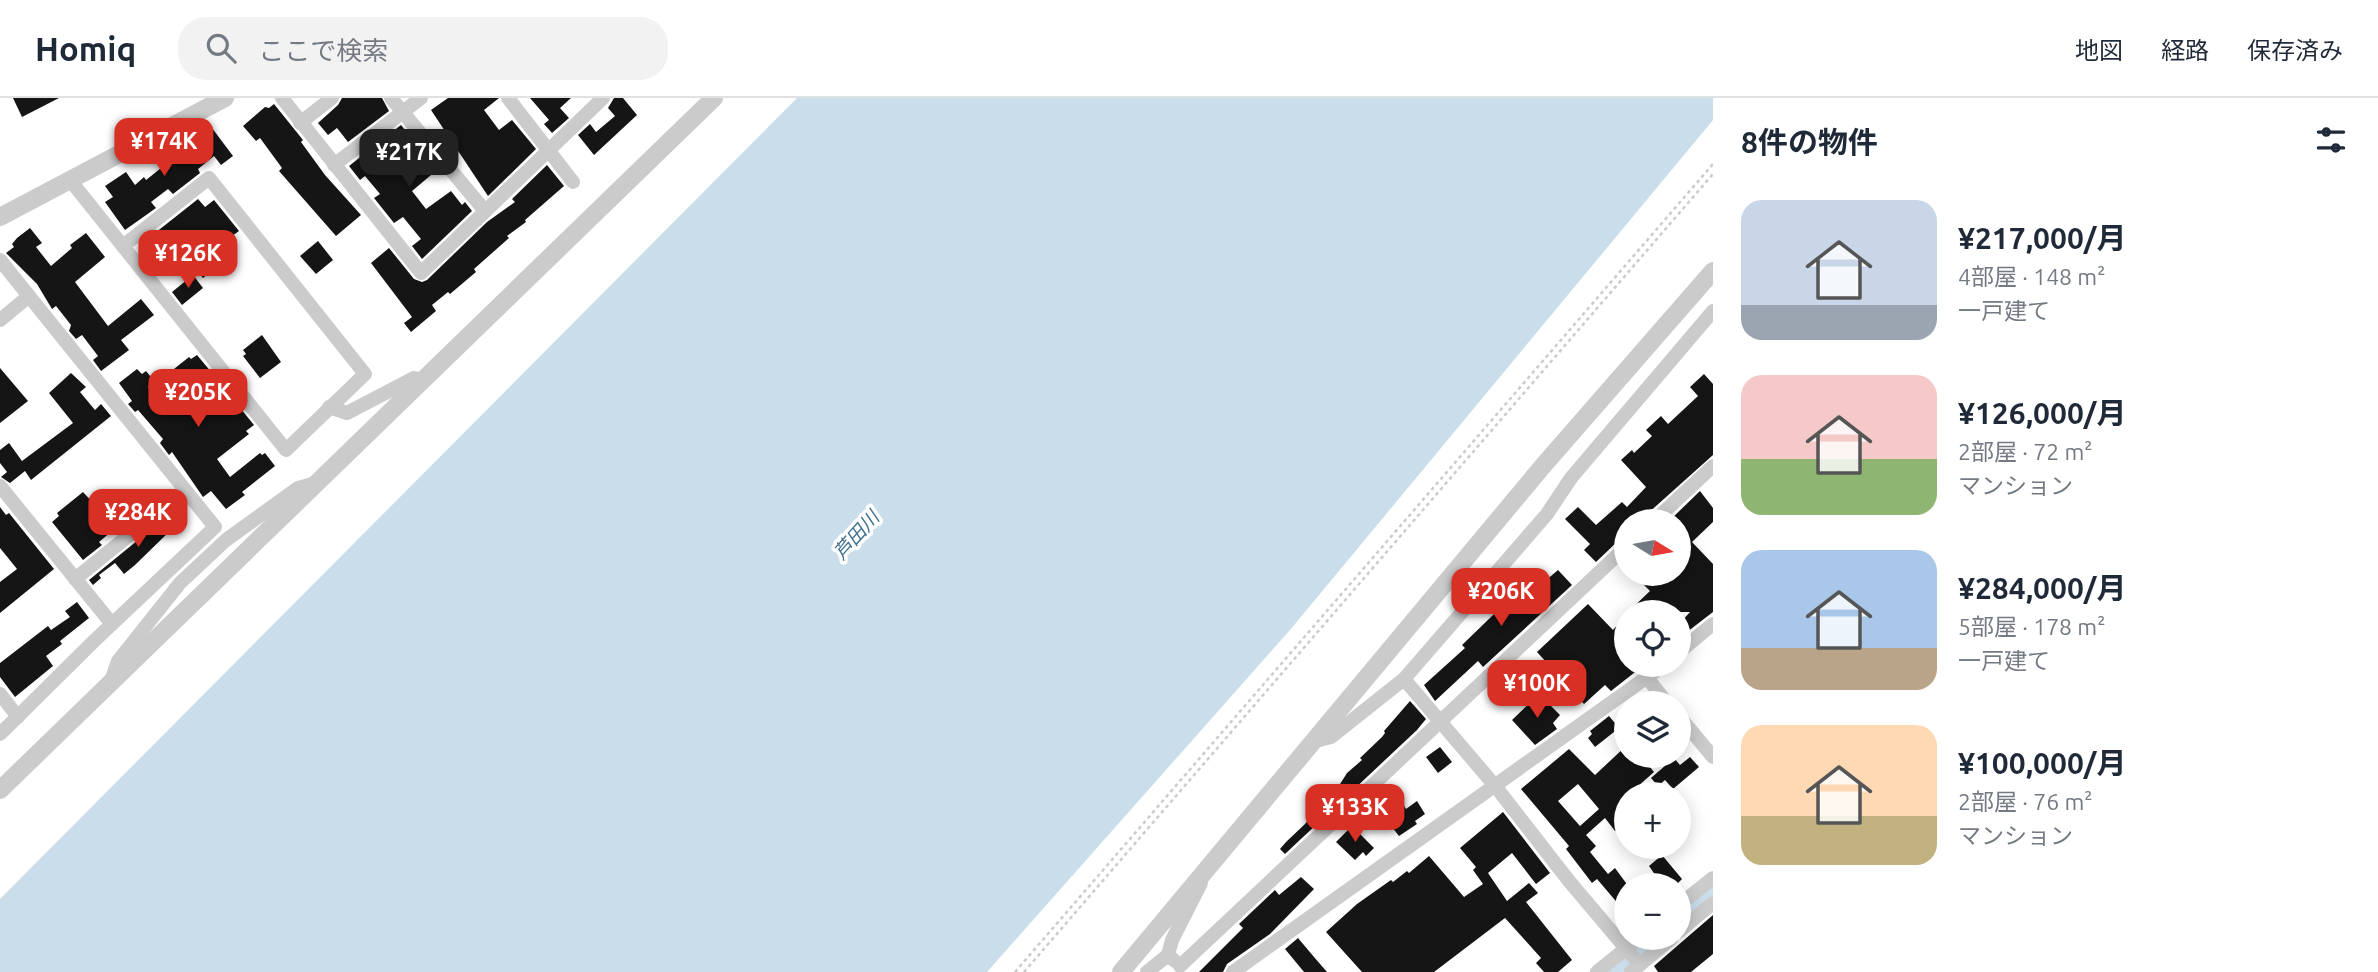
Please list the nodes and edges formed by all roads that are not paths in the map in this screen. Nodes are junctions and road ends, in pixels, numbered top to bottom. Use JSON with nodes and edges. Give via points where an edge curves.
{"nodes":[{"id":1,"x":225,"y":98,"type":"edge"},
{"id":2,"x":282,"y":98,"type":"edge"},
{"id":3,"x":332,"y":98,"type":"edge"},
{"id":4,"x":391,"y":98,"type":"edge"},
{"id":5,"x":421,"y":98,"type":"edge"},
{"id":6,"x":508,"y":98,"type":"edge"},
{"id":7,"x":603,"y":98,"type":"edge"},
{"id":8,"x":714,"y":98,"type":"edge"},
{"id":9,"x":402,"y":110,"type":"junction"},
{"id":10,"x":300,"y":123,"type":"junction"},
{"id":11,"x":548,"y":151,"type":"junction"},
{"id":12,"x":334,"y":165,"type":"junction"},
{"id":13,"x":70,"y":180,"type":"junction"},
{"id":14,"x":573,"y":182,"type":"dead end"},
{"id":15,"x":485,"y":211,"type":"junction"},
{"id":16,"x":0,"y":217,"type":"edge"},
{"id":17,"x":123,"y":246,"type":"junction"},
{"id":18,"x":0,"y":260,"type":"edge"},
{"id":19,"x":1713,"y":271,"type":"edge"},
{"id":20,"x":29,"y":296,"type":"junction"},
{"id":21,"x":1713,"y":312,"type":"edge"},
{"id":22,"x":0,"y":320,"type":"edge"},
{"id":23,"x":424,"y":380,"type":"junction"},
{"id":24,"x":330,"y":407,"type":"junction"},
{"id":25,"x":1713,"y":466,"type":"edge"},
{"id":26,"x":317,"y":482,"type":"junction"},
{"id":27,"x":0,"y":486,"type":"edge"},
{"id":28,"x":185,"y":490,"type":"junction"},
{"id":29,"x":1667,"y":509,"type":"edge"},
{"id":30,"x":215,"y":527,"type":"junction"},
{"id":31,"x":226,"y":540,"type":"junction"},
{"id":32,"x":1614,"y":558,"type":"edge"},
{"id":33,"x":75,"y":579,"type":"junction"},
{"id":34,"x":112,"y":624,"type":"junction"},
{"id":35,"x":1713,"y":624,"type":"edge"},
{"id":36,"x":1691,"y":642,"type":"edge"},
{"id":37,"x":1650,"y":677,"type":"edge"},
{"id":38,"x":1404,"y":679,"type":"junction"},
{"id":39,"x":1648,"y":679,"type":"junction"},
{"id":40,"x":111,"y":682,"type":"junction"},
{"id":41,"x":1658,"y":691,"type":"edge"},
{"id":42,"x":0,"y":694,"type":"edge"},
{"id":43,"x":18,"y":717,"type":"junction"},
{"id":44,"x":1441,"y":721,"type":"junction"},
{"id":45,"x":1691,"y":731,"type":"edge"},
{"id":46,"x":0,"y":734,"type":"edge"},
{"id":47,"x":1316,"y":741,"type":"junction"},
{"id":48,"x":1713,"y":757,"type":"edge"},
{"id":49,"x":1496,"y":787,"type":"junction"},
{"id":50,"x":0,"y":790,"type":"edge"},
{"id":51,"x":1203,"y":871,"type":"junction"},
{"id":52,"x":1713,"y":878,"type":"edge"},
{"id":53,"x":1691,"y":896,"type":"edge"},
{"id":54,"x":1713,"y":904,"type":"edge"},
{"id":55,"x":1691,"y":922,"type":"edge"},
{"id":56,"x":1168,"y":955,"type":"junction"},
{"id":57,"x":1634,"y":956,"type":"edge"},
{"id":58,"x":1183,"y":969,"type":"edge"},
{"id":59,"x":1121,"y":972,"type":"edge"},
{"id":60,"x":1146,"y":972,"type":"edge"},
{"id":61,"x":1233,"y":972,"type":"edge"},
{"id":62,"x":1597,"y":972,"type":"edge"}],
"edges":[{"from":1,"to":13,"type":"street"},
{"from":2,"to":10,"type":"street"},
{"from":3,"to":10,"type":"street"},
{"from":4,"to":9,"type":"street"},
{"from":5,"to":9,"type":"street"},
{"from":6,"to":11,"type":"street"},
{"from":7,"to":11,"type":"street"},
{"from":8,"to":23,"type":"street"},
{"from":9,"to":12,"type":"street"},
{"from":9,"to":15,"type":"street"},
{"from":10,"to":12,"type":"street"},
{"from":11,"to":14,"type":"street"},
{"from":11,"to":15,"type":"street"},
{"from":12,"to":15,"type":"street","via":[[421,273]]},
{"from":13,"to":16,"type":"street"},
{"from":13,"to":17,"type":"street"},
{"from":17,"to":24,"type":"street","via":[[286,450]]},
{"from":17,"to":24,"type":"street","via":[[209,178],[365,374]]},
{"from":18,"to":20,"type":"street"},
{"from":19,"to":47,"type":"street","via":[[1542,467]]},
{"from":20,"to":22,"type":"street"},
{"from":20,"to":28,"type":"street"},
{"from":21,"to":38,"type":"street"},
{"from":23,"to":24,"type":"street","via":[[414,378],[347,413]]},
{"from":23,"to":26,"type":"street"},
{"from":25,"to":29,"type":"street"},
{"from":26,"to":31,"type":"street","via":[[298,488]]},
{"from":26,"to":40,"type":"street"},
{"from":27,"to":33,"type":"street"},
{"from":28,"to":30,"type":"street"},
{"from":28,"to":33,"type":"street"},
{"from":30,"to":31,"type":"street"},
{"from":30,"to":34,"type":"street"},
{"from":31,"to":40,"type":"street","via":[[180,583],[118,661]]},
{"from":32,"to":44,"type":"street"},
{"from":33,"to":34,"type":"street"},
{"from":34,"to":43,"type":"street"},
{"from":35,"to":36,"type":"street"},
{"from":37,"to":39,"type":"street"},
{"from":38,"to":44,"type":"street"},
{"from":38,"to":47,"type":"street","via":[[1331,737]]},
{"from":39,"to":41,"type":"street"},
{"from":39,"to":49,"type":"street"},
{"from":40,"to":50,"type":"street"},
{"from":42,"to":43,"type":"street"},
{"from":43,"to":46,"type":"street"},
{"from":44,"to":49,"type":"street"},
{"from":44,"to":58,"type":"street"},
{"from":45,"to":48,"type":"street"},
{"from":47,"to":51,"type":"street"},
{"from":49,"to":57,"type":"street"},
{"from":49,"to":61,"type":"street"},
{"from":51,"to":56,"type":"street","via":[[1201,885]]},
{"from":51,"to":59,"type":"street"},
{"from":52,"to":53,"type":"street"},
{"from":54,"to":55,"type":"street"},
{"from":56,"to":58,"type":"street"},
{"from":56,"to":60,"type":"street"},
{"from":57,"to":62,"type":"street"}]}
